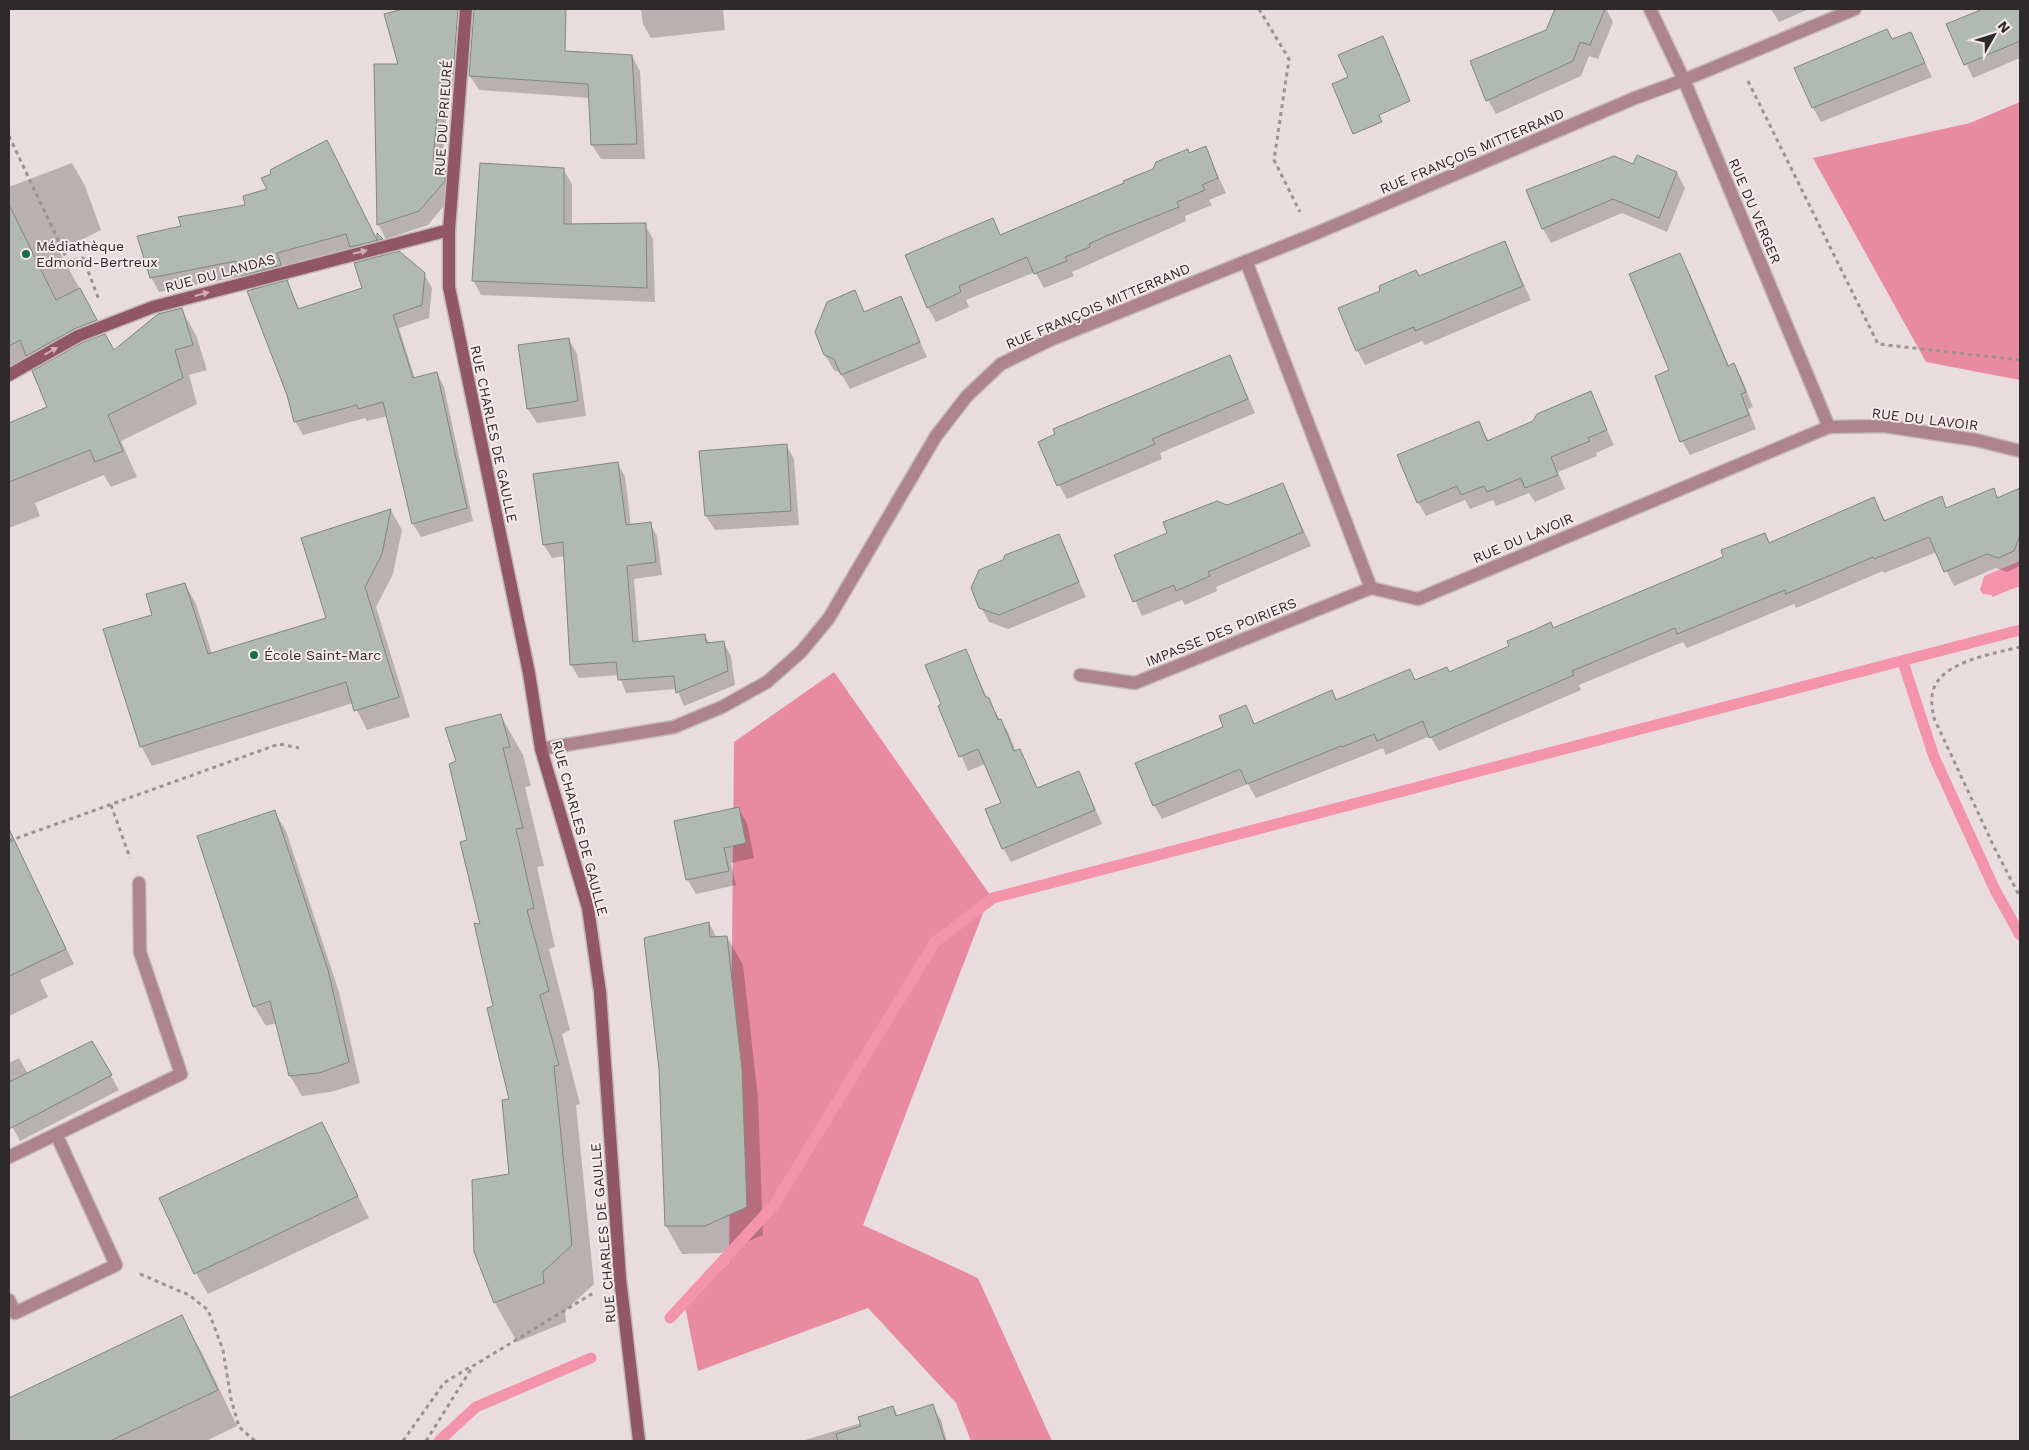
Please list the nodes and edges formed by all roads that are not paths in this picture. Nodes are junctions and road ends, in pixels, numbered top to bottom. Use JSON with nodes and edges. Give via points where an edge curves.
{"nodes":[{"id":1,"x":466,"y":9,"type":"edge"},
{"id":2,"x":1650,"y":9,"type":"edge"},
{"id":3,"x":1855,"y":9,"type":"edge"},
{"id":4,"x":1684,"y":80,"type":"junction"},
{"id":5,"x":449,"y":230,"type":"junction"},
{"id":6,"x":1246,"y":261,"type":"junction"},
{"id":7,"x":9,"y":375,"type":"edge"},
{"id":8,"x":1829,"y":427,"type":"junction"},
{"id":9,"x":2020,"y":452,"type":"edge"},
{"id":10,"x":1371,"y":588,"type":"junction"},
{"id":11,"x":1080,"y":675,"type":"dead end"},
{"id":12,"x":541,"y":749,"type":"junction"},
{"id":13,"x":139,"y":883,"type":"road end"},
{"id":14,"x":56,"y":1136,"type":"junction"},
{"id":15,"x":9,"y":1157,"type":"edge"},
{"id":16,"x":9,"y":1300,"type":"edge"},
{"id":17,"x":639,"y":1441,"type":"edge"}],
"edges":[{"from":1,"to":5,"type":"main road","name":"RUE DU PRIEURÉ"},
{"from":2,"to":4,"type":"street","name":"RUE DU VERGER"},
{"from":3,"to":4,"type":"street","name":"RUE FRANÇOIS MITTERRAND"},
{"from":4,"to":6,"type":"street","name":"RUE FRANÇOIS MITTERRAND"},
{"from":4,"to":8,"type":"street","name":"RUE DU VERGER"},
{"from":7,"to":5,"type":"main road","name":"RUE DU LANDAS","one_way":true,"via":[[78,336],[153,307]]},
{"from":5,"to":12,"type":"main road","name":"RUE CHARLES DE GAULLE","via":[[449,287],[529,673]]},
{"from":6,"to":10,"type":"street"},
{"from":6,"to":12,"type":"street","name":"RUE FRANÇOIS MITTERRAND","via":[[1050,340],[1000,364],[968,396],[936,436],[829,618],[801,652],[767,682],[722,707],[674,727]]},
{"from":8,"to":9,"type":"street","name":"RUE DU LAVOIR","via":[[1884,426],[1976,440]]},
{"from":8,"to":10,"type":"street","name":"RUE DU LAVOIR","via":[[1418,599]]},
{"from":10,"to":11,"type":"street","name":"IMPASSE DES POIRIERS","via":[[1135,683]]},
{"from":12,"to":17,"type":"main road","name":"RUE CHARLES DE GAULLE","via":[[588,908],[600,992],[620,1278]]},
{"from":13,"to":14,"type":"street","via":[[140,952],[181,1074]]},
{"from":14,"to":15,"type":"street"},
{"from":14,"to":16,"type":"street","via":[[116,1265],[15,1313]]}]}
